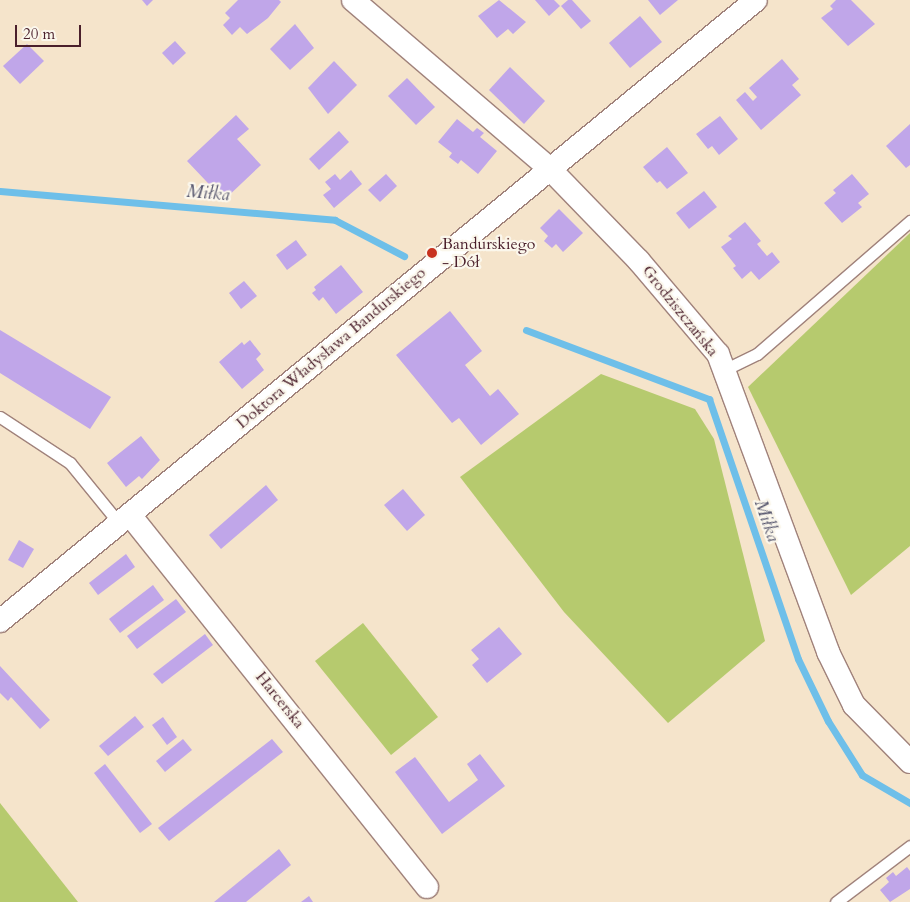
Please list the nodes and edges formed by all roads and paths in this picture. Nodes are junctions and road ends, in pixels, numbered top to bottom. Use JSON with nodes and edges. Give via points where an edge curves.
{"nodes":[{"id":1,"x":353,"y":0,"type":"edge"},
{"id":2,"x":756,"y":0,"type":"edge"},
{"id":3,"x":549,"y":168,"type":"junction"},
{"id":4,"x":910,"y":221,"type":"edge"},
{"id":5,"x":724,"y":370,"type":"junction"},
{"id":6,"x":0,"y":417,"type":"edge"},
{"id":7,"x":124,"y":519,"type":"junction"},
{"id":8,"x":0,"y":622,"type":"edge"},
{"id":9,"x":910,"y":762,"type":"edge"},
{"id":10,"x":910,"y":846,"type":"edge"},
{"id":11,"x":427,"y":887,"type":"dead end"},
{"id":12,"x":836,"y":902,"type":"edge"}],
"edges":[{"from":1,"to":3,"type":"street","name":"Grodziszczańska"},
{"from":2,"to":3,"type":"street","name":"Doktora Władysława Bandurskiego"},
{"from":3,"to":5,"type":"street","name":"Grodziszczańska","via":[[639,261],[718,354]]},
{"from":3,"to":7,"type":"street","name":"Doktora Władysława Bandurskiego"},
{"from":4,"to":5,"type":"lane","via":[[757,354]]},
{"from":5,"to":9,"type":"street","name":"Grodziszczańska","via":[[828,652],[854,705]]},
{"from":6,"to":7,"type":"lane","via":[[70,463]]},
{"from":7,"to":8,"type":"street","name":"Doktora Władysława Bandurskiego"},
{"from":7,"to":11,"type":"street","name":"Harcerska"},
{"from":10,"to":12,"type":"lane"}]}
